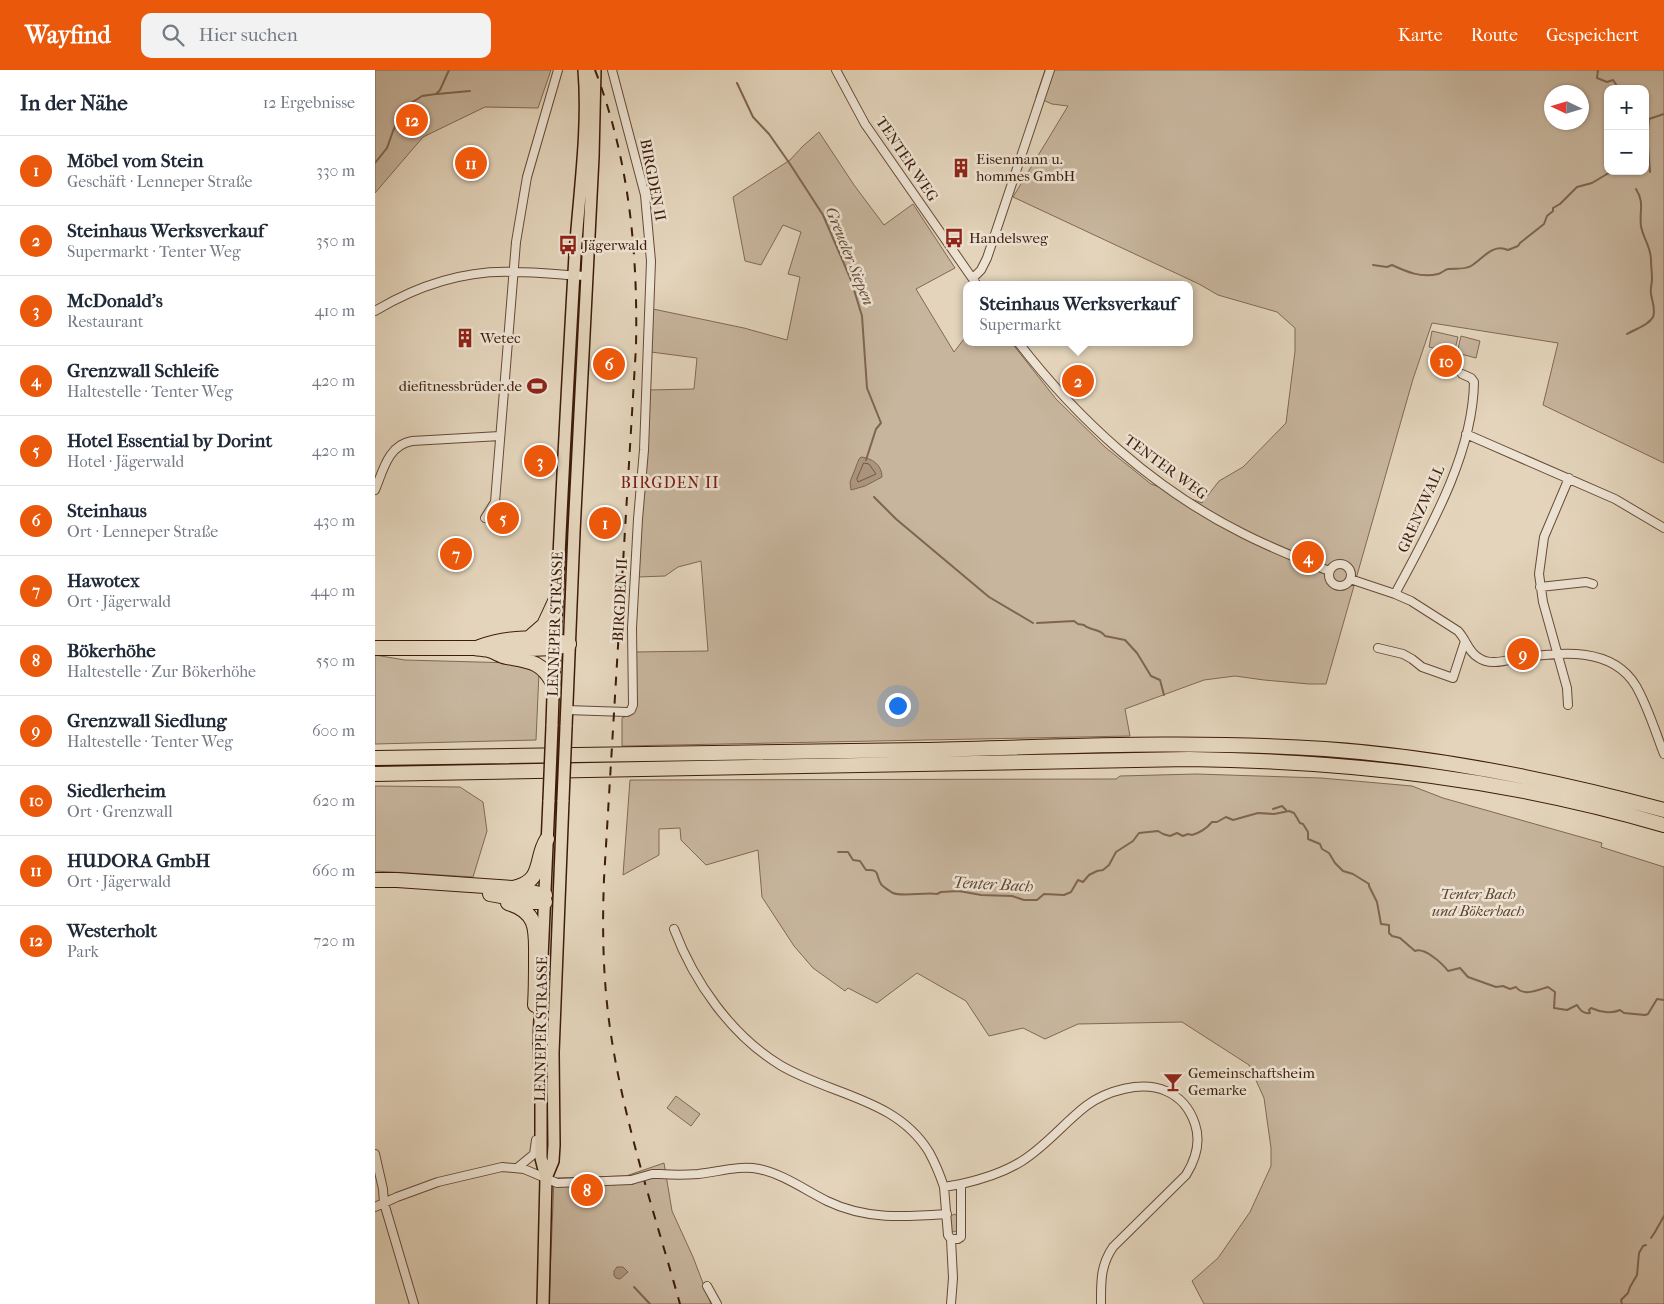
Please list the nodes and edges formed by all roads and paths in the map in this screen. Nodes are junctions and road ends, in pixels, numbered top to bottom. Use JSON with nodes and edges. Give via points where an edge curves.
{"nodes":[{"id":1,"x":558,"y":70,"type":"edge"},
{"id":2,"x":584,"y":70,"type":"edge"},
{"id":3,"x":595,"y":70,"type":"edge"},
{"id":4,"x":612,"y":70,"type":"edge"},
{"id":5,"x":836,"y":70,"type":"edge"},
{"id":6,"x":1050,"y":70,"type":"edge"},
{"id":7,"x":590,"y":109,"type":"junction"},
{"id":8,"x":513,"y":272,"type":"junction"},
{"id":9,"x":575,"y":276,"type":"junction"},
{"id":10,"x":587,"y":276,"type":"junction"},
{"id":11,"x":974,"y":281,"type":"edge"},
{"id":12,"x":976,"y":281,"type":"edge"},
{"id":13,"x":375,"y":311,"type":"edge"},
{"id":14,"x":1020,"y":346,"type":"edge"},
{"id":15,"x":1462,"y":374,"type":"dead end"},
{"id":16,"x":1467,"y":434,"type":"junction"},
{"id":17,"x":500,"y":436,"type":"junction"},
{"id":18,"x":1569,"y":478,"type":"junction"},
{"id":19,"x":375,"y":490,"type":"edge"},
{"id":20,"x":485,"y":518,"type":"dead end"},
{"id":21,"x":1664,"y":528,"type":"edge"},
{"id":22,"x":1329,"y":572,"type":"junction"},
{"id":23,"x":1351,"y":579,"type":"junction"},
{"id":24,"x":1593,"y":584,"type":"dead end"},
{"id":25,"x":1540,"y":586,"type":"junction"},
{"id":26,"x":1395,"y":594,"type":"junction"},
{"id":27,"x":557,"y":597,"type":"junction"},
{"id":28,"x":529,"y":638,"type":"junction"},
{"id":29,"x":1465,"y":641,"type":"junction"},
{"id":30,"x":555,"y":644,"type":"junction"},
{"id":31,"x":569,"y":644,"type":"junction"},
{"id":32,"x":375,"y":648,"type":"edge"},
{"id":33,"x":475,"y":648,"type":"junction"},
{"id":34,"x":1378,"y":648,"type":"dead end"},
{"id":35,"x":495,"y":653,"type":"junction"},
{"id":36,"x":1558,"y":654,"type":"junction"},
{"id":37,"x":553,"y":684,"type":"junction"},
{"id":38,"x":1568,"y":705,"type":"dead end"},
{"id":39,"x":566,"y":710,"type":"junction"},
{"id":40,"x":1664,"y":754,"type":"edge"},
{"id":41,"x":375,"y":758,"type":"edge"},
{"id":42,"x":401,"y":773,"type":"junction"},
{"id":43,"x":375,"y":774,"type":"edge"},
{"id":44,"x":375,"y":782,"type":"edge"},
{"id":45,"x":1664,"y":810,"type":"edge"},
{"id":46,"x":1664,"y":825,"type":"edge"},
{"id":47,"x":547,"y":839,"type":"junction"},
{"id":48,"x":375,"y":880,"type":"edge"},
{"id":49,"x":375,"y":886,"type":"edge"},
{"id":50,"x":513,"y":888,"type":"junction"},
{"id":51,"x":487,"y":893,"type":"junction"},
{"id":52,"x":545,"y":898,"type":"junction"},
{"id":53,"x":559,"y":900,"type":"junction"},
{"id":54,"x":674,"y":929,"type":"dead end"},
{"id":55,"x":537,"y":1010,"type":"junction"},
{"id":56,"x":542,"y":1121,"type":"junction"},
{"id":57,"x":375,"y":1154,"type":"edge"},
{"id":58,"x":517,"y":1168,"type":"junction"},
{"id":59,"x":546,"y":1178,"type":"junction"},
{"id":60,"x":961,"y":1184,"type":"junction"},
{"id":61,"x":944,"y":1187,"type":"junction"},
{"id":62,"x":385,"y":1203,"type":"junction"},
{"id":63,"x":375,"y":1207,"type":"edge"},
{"id":64,"x":947,"y":1214,"type":"junction"},
{"id":65,"x":951,"y":1239,"type":"junction"},
{"id":66,"x":707,"y":1286,"type":"dead end"},
{"id":67,"x":414,"y":1304,"type":"edge"},
{"id":68,"x":543,"y":1304,"type":"edge"},
{"id":69,"x":717,"y":1304,"type":"edge"},
{"id":70,"x":951,"y":1304,"type":"edge"},
{"id":71,"x":1101,"y":1304,"type":"edge"}],
"edges":[{"from":1,"to":8,"type":"street","via":[[527,177]]},
{"from":2,"to":7,"type":"main road","name":"LENNEPER STRASSE"},
{"from":3,"to":7,"type":"main road","name":"LENNEPER STRASSE"},
{"from":4,"to":39,"type":"street","name":"BIRGDEN II","via":[[644,190],[651,261],[644,450],[631,628],[633,705],[627,712]]},
{"from":5,"to":11,"type":"street","name":"TENTER WEG","via":[[865,124]]},
{"from":6,"to":12,"type":"street","via":[[987,258]]},
{"from":7,"to":9,"type":"main road","name":"LENNEPER STRASSE"},
{"from":7,"to":10,"type":"main road","name":"LENNEPER STRASSE"},
{"from":8,"to":9,"type":"street"},
{"from":8,"to":13,"type":"street","via":[[474,274],[440,282]]},
{"from":8,"to":17,"type":"street"},
{"from":9,"to":10,"type":"street"},
{"from":9,"to":27,"type":"main road","name":"LENNEPER STRASSE"},
{"from":10,"to":31,"type":"main road","name":"LENNEPER STRASSE"},
{"from":14,"to":22,"type":"street","name":"TENTER WEG","via":[[1088,422],[1163,485],[1241,533]]},
{"from":15,"to":16,"type":"street","name":"GRENZWALL","via":[[1474,382]]},
{"from":16,"to":18,"type":"street"},
{"from":16,"to":26,"type":"street","name":"GRENZWALL","via":[[1442,504]]},
{"from":17,"to":19,"type":"street","via":[[402,443],[390,456]]},
{"from":17,"to":20,"type":"street","via":[[495,502]]},
{"from":18,"to":21,"type":"street","via":[[1615,499]]},
{"from":18,"to":25,"type":"street","via":[[1544,537]]},
{"from":22,"to":23,"type":"street","via":[[1334,566],[1346,566]]},
{"from":22,"to":23,"type":"street","via":[[1329,579],[1338,586],[1346,585]]},
{"from":23,"to":26,"type":"street"},
{"from":24,"to":25,"type":"street"},
{"from":25,"to":36,"type":"street"},
{"from":26,"to":29,"type":"street","via":[[1449,625]]},
{"from":27,"to":28,"type":"highway","via":[[544,625]]},
{"from":27,"to":30,"type":"main road","name":"LENNEPER STRASSE"},
{"from":28,"to":30,"type":"highway"},
{"from":28,"to":33,"type":"highway","via":[[491,642]]},
{"from":29,"to":34,"type":"street","via":[[1453,678],[1422,668],[1403,654]]},
{"from":29,"to":36,"type":"street","via":[[1475,655],[1489,662]]},
{"from":30,"to":31,"type":"highway"},
{"from":30,"to":35,"type":"highway"},
{"from":30,"to":37,"type":"main road","name":"LENNEPER STRASSE"},
{"from":31,"to":39,"type":"main road","name":"LENNEPER STRASSE"},
{"from":32,"to":33,"type":"highway"},
{"from":33,"to":35,"type":"highway"},
{"from":35,"to":37,"type":"highway","via":[[535,663]]},
{"from":36,"to":38,"type":"street"},
{"from":36,"to":40,"type":"street","via":[[1599,658],[1624,671],[1643,699]]},
{"from":37,"to":47,"type":"main road","name":"LENNEPER STRASSE","bridge":true},
{"from":39,"to":53,"type":"main road","name":"LENNEPER STRASSE","bridge":true},
{"from":41,"to":45,"type":"highway","via":[[1110,745],[1270,746],[1367,752],[1450,763],[1575,787]]},
{"from":42,"to":43,"type":"highway"},
{"from":42,"to":44,"type":"highway","via":[[390,781]]},
{"from":42,"to":46,"type":"highway","via":[[1262,760],[1369,767],[1448,777],[1575,802]]},
{"from":47,"to":50,"type":"highway","via":[[541,848],[536,874]]},
{"from":47,"to":52,"type":"main road","name":"LENNEPER STRASSE"},
{"from":48,"to":50,"type":"highway"},
{"from":49,"to":51,"type":"highway","via":[[400,885]]},
{"from":50,"to":52,"type":"highway"},
{"from":51,"to":52,"type":"highway","via":[[534,902]]},
{"from":51,"to":55,"type":"highway","via":[[521,908],[533,922],[537,939]]},
{"from":52,"to":53,"type":"main road"},
{"from":52,"to":55,"type":"main road","name":"LENNEPER STRASSE"},
{"from":53,"to":59,"type":"main road","name":"LENNEPER STRASSE","via":[[553,1053],[554,1145],[553,1162]]},
{"from":54,"to":61,"type":"street","via":[[690,966],[740,1032],[766,1055],[796,1074],[868,1101],[896,1117],[928,1151]]},
{"from":55,"to":56,"type":"main road","name":"LENNEPER STRASSE"},
{"from":56,"to":58,"type":"street","via":[[534,1154]]},
{"from":56,"to":59,"type":"main road","name":"LENNEPER STRASSE","via":[[542,1161]]},
{"from":57,"to":62,"type":"street"},
{"from":58,"to":59,"type":"street"},
{"from":58,"to":62,"type":"street","via":[[493,1169],[438,1182]]},
{"from":59,"to":64,"type":"street","bridge":true,"via":[[564,1183],[631,1180],[652,1174],[698,1174],[755,1168],[776,1174],[829,1202],[864,1214],[895,1217]]},
{"from":59,"to":68,"type":"main road","name":"LENNEPER STRASSE"},
{"from":60,"to":61,"type":"street"},
{"from":60,"to":65,"type":"street","via":[[961,1237]]},
{"from":60,"to":71,"type":"street","via":[[995,1175],[1022,1160],[1087,1106],[1105,1096],[1147,1086],[1159,1088],[1180,1100],[1190,1112],[1198,1133],[1194,1161],[1186,1174],[1106,1256],[1101,1275]]},
{"from":61,"to":64,"type":"street"},
{"from":62,"to":63,"type":"street"},
{"from":62,"to":67,"type":"street"},
{"from":64,"to":65,"type":"street"},
{"from":65,"to":70,"type":"street"},
{"from":66,"to":69,"type":"street"}]}
